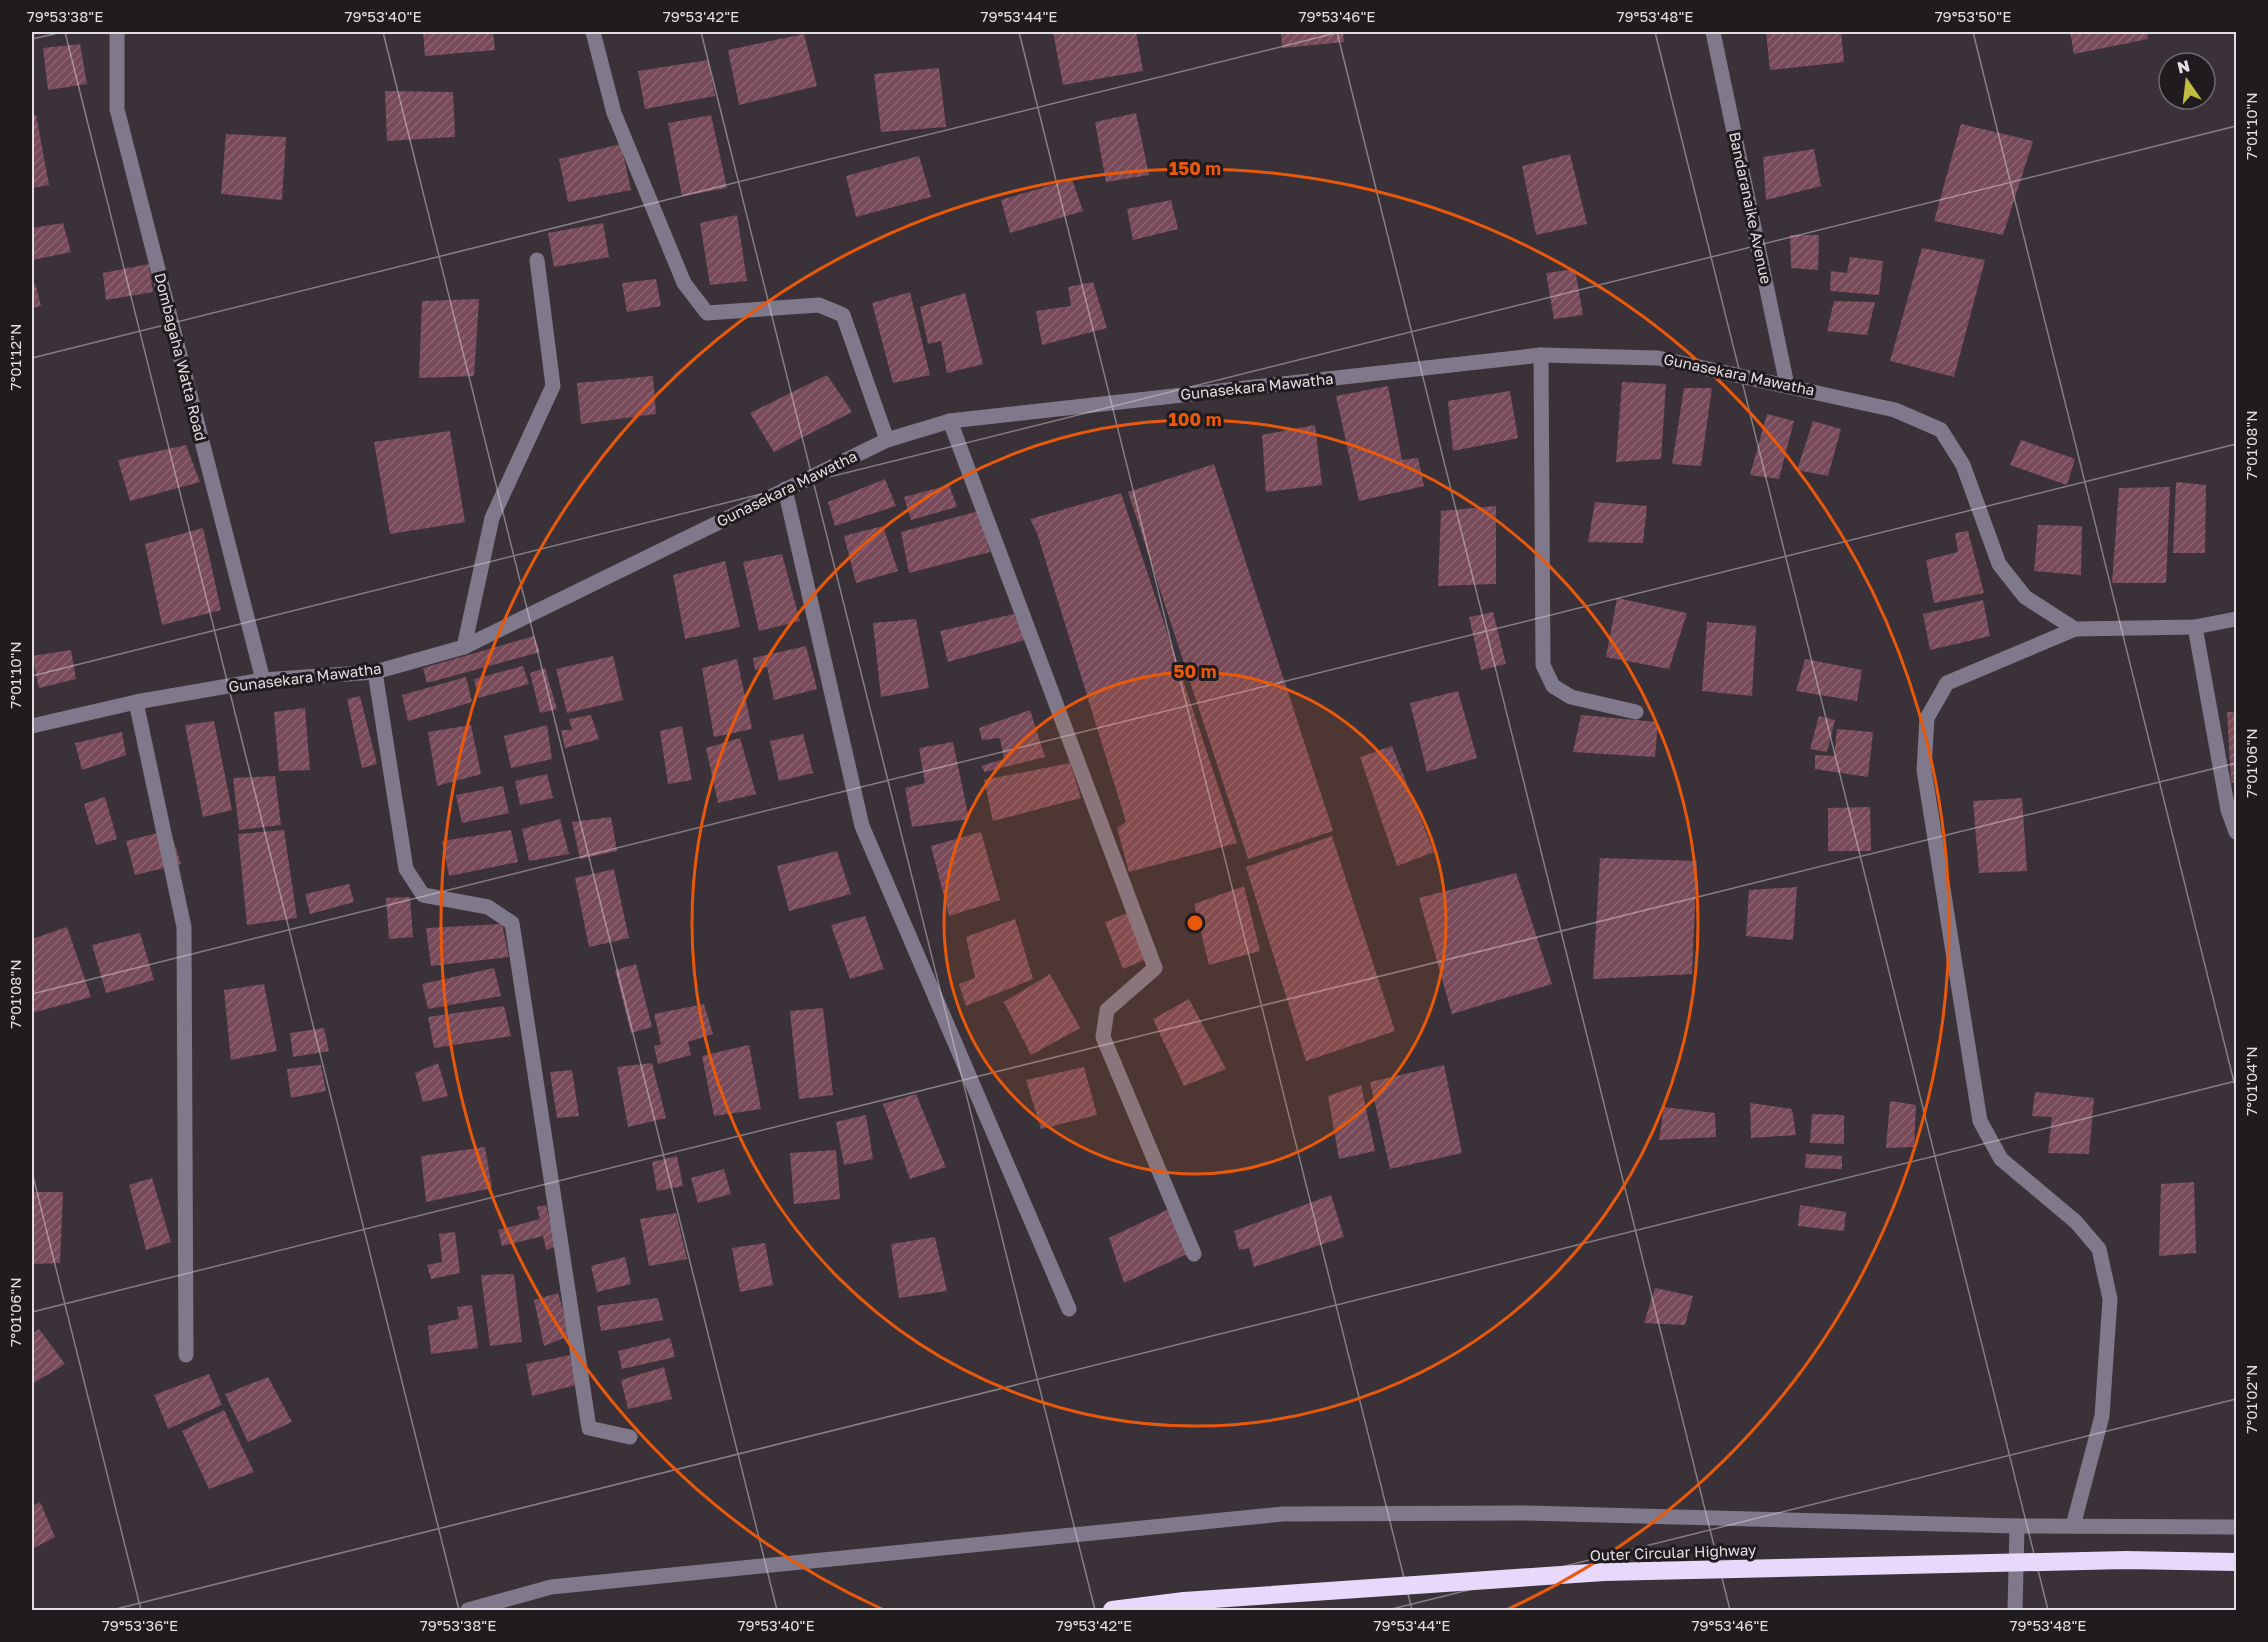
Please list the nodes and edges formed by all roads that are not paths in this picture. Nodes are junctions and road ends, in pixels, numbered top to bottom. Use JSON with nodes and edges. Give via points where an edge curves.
{"nodes":[{"id":1,"x":117,"y":32,"type":"edge"},
{"id":2,"x":593,"y":32,"type":"edge"},
{"id":3,"x":1713,"y":32,"type":"edge"},
{"id":4,"x":537,"y":260,"type":"dead end"},
{"id":5,"x":1541,"y":355,"type":"junction"},
{"id":6,"x":1787,"y":385,"type":"junction"},
{"id":7,"x":950,"y":421,"type":"junction"},
{"id":8,"x":887,"y":440,"type":"junction"},
{"id":9,"x":784,"y":489,"type":"junction"},
{"id":10,"x":2236,"y":619,"type":"edge"},
{"id":11,"x":2195,"y":627,"type":"junction"},
{"id":12,"x":2075,"y":629,"type":"junction"},
{"id":13,"x":464,"y":647,"type":"junction"},
{"id":14,"x":375,"y":672,"type":"junction"},
{"id":15,"x":263,"y":680,"type":"junction"},
{"id":16,"x":136,"y":702,"type":"junction"},
{"id":17,"x":1636,"y":712,"type":"dead end"},
{"id":18,"x":32,"y":726,"type":"edge"},
{"id":19,"x":2236,"y":832,"type":"edge"},
{"id":20,"x":1194,"y":1254,"type":"dead end"},
{"id":21,"x":1069,"y":1309,"type":"dead end"},
{"id":22,"x":186,"y":1355,"type":"dead end"},
{"id":23,"x":630,"y":1437,"type":"dead end"},
{"id":24,"x":2017,"y":1526,"type":"junction"},
{"id":25,"x":2073,"y":1526,"type":"junction"},
{"id":26,"x":2236,"y":1527,"type":"edge"},
{"id":27,"x":2236,"y":1562,"type":"edge"},
{"id":28,"x":468,"y":1611,"type":"edge"},
{"id":29,"x":1112,"y":1611,"type":"edge"},
{"id":30,"x":2015,"y":1611,"type":"edge"}],
"edges":[{"from":1,"to":15,"type":"street","name":"Dombagaha Watta Road","via":[[117,109]]},
{"from":2,"to":8,"type":"street","via":[[614,113],[684,283],[707,313],[819,304],[843,315]]},
{"from":3,"to":6,"type":"street","name":"Bandaranaike Avenue"},
{"from":4,"to":13,"type":"street","via":[[553,386],[492,518]]},
{"from":5,"to":6,"type":"street","name":"Gunasekara Mawatha","via":[[1658,358]]},
{"from":5,"to":7,"type":"street","name":"Gunasekara Mawatha"},
{"from":5,"to":17,"type":"street","via":[[1543,665],[1553,686],[1571,697]]},
{"from":6,"to":12,"type":"street","name":"Gunasekara Mawatha","via":[[1895,410],[1941,430],[1963,465],[1999,564],[2025,597]]},
{"from":7,"to":8,"type":"street","name":"Gunasekara Mawatha"},
{"from":7,"to":20,"type":"street","via":[[1155,968],[1107,1010],[1103,1037]]},
{"from":8,"to":9,"type":"street","name":"Gunasekara Mawatha"},
{"from":9,"to":13,"type":"street","name":"Gunasekara Mawatha"},
{"from":9,"to":21,"type":"street","via":[[862,826]]},
{"from":10,"to":11,"type":"street"},
{"from":11,"to":12,"type":"street"},
{"from":11,"to":19,"type":"street","via":[[2228,810]]},
{"from":12,"to":25,"type":"street","via":[[1947,683],[1927,718],[1924,770],[1980,1120],[2001,1159],[2076,1222],[2099,1250],[2110,1299],[2102,1416]]},
{"from":13,"to":14,"type":"street","name":"Gunasekara Mawatha"},
{"from":14,"to":15,"type":"street","name":"Gunasekara Mawatha"},
{"from":14,"to":23,"type":"street","via":[[406,869],[423,895],[488,907],[512,923],[589,1428]]},
{"from":15,"to":16,"type":"street","name":"Gunasekara Mawatha"},
{"from":16,"to":18,"type":"street","name":"Gunasekara Mawatha"},
{"from":16,"to":22,"type":"street","via":[[184,927]]},
{"from":24,"to":25,"type":"street"},
{"from":24,"to":28,"type":"street","via":[[1527,1513],[1283,1514],[551,1587]]},
{"from":24,"to":30,"type":"street"},
{"from":25,"to":26,"type":"street"},
{"from":27,"to":29,"type":"highway","name":"Outer Circular Highway","via":[[2114,1560],[1605,1572],[1184,1601]]}]}
